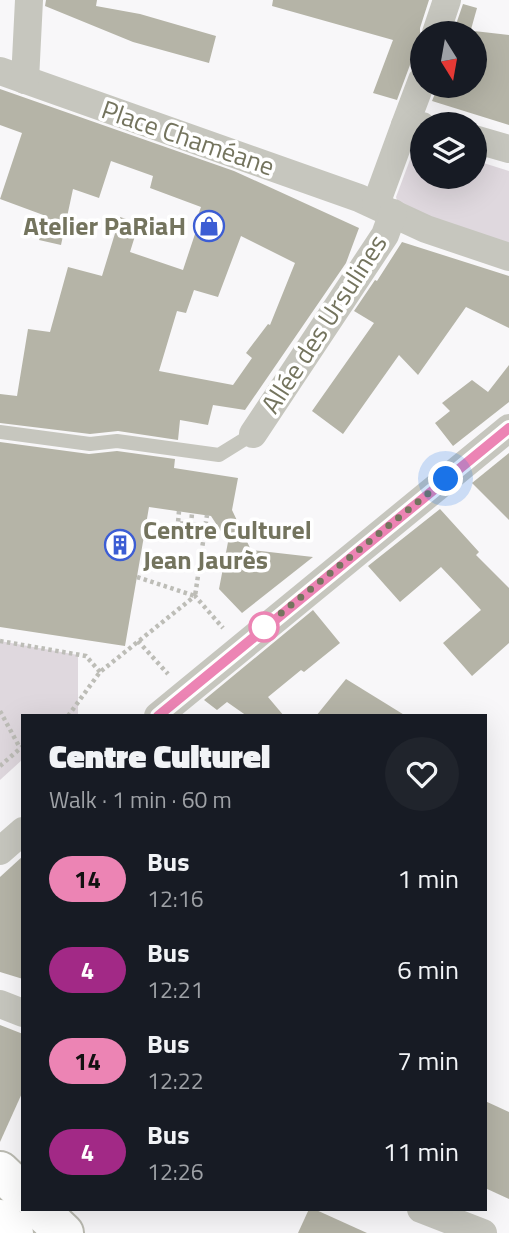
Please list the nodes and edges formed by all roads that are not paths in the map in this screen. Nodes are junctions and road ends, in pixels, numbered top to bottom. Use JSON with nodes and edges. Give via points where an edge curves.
{"nodes":[{"id":1,"x":447,"y":0,"type":"edge"},
{"id":2,"x":31,"y":1,"type":"edge"},
{"id":3,"x":440,"y":21,"type":"edge"},
{"id":4,"x":13,"y":76,"type":"edge"},
{"id":5,"x":410,"y":134,"type":"edge"},
{"id":6,"x":487,"y":143,"type":"edge"},
{"id":7,"x":509,"y":149,"type":"edge"},
{"id":8,"x":385,"y":209,"type":"junction"},
{"id":9,"x":509,"y":257,"type":"edge"},
{"id":10,"x":509,"y":428,"type":"edge"},
{"id":11,"x":0,"y":432,"type":"edge"},
{"id":12,"x":253,"y":434,"type":"joint"},
{"id":13,"x":160,"y":714,"type":"edge"},
{"id":14,"x":21,"y":833,"type":"edge"},
{"id":15,"x":0,"y":850,"type":"edge"},
{"id":16,"x":0,"y":1004,"type":"edge"},
{"id":17,"x":21,"y":1012,"type":"edge"},
{"id":18,"x":0,"y":1171,"type":"edge"},
{"id":19,"x":21,"y":1191,"type":"edge"},
{"id":20,"x":41,"y":1211,"type":"edge"},
{"id":21,"x":426,"y":1211,"type":"edge"},
{"id":22,"x":0,"y":1219,"type":"edge"},
{"id":23,"x":14,"y":1233,"type":"edge"},
{"id":24,"x":64,"y":1233,"type":"edge"},
{"id":25,"x":483,"y":1233,"type":"edge"}],
"edges":[{"from":1,"to":3,"type":"street"},
{"from":2,"to":4,"type":"street"},
{"from":4,"to":8,"type":"street","name":"Place Chaméane"},
{"from":5,"to":8,"type":"street"},
{"from":6,"to":7,"type":"street"},
{"from":8,"to":9,"type":"street","name":"Place Chaméane","via":[[426,229]]},
{"from":8,"to":12,"type":"street","name":"Allée des Ursulines","via":[[385,235]]},
{"from":10,"to":13,"type":"street"},
{"from":11,"to":12,"type":"lane","via":[[219,455]]},
{"from":14,"to":15,"type":"street"},
{"from":16,"to":17,"type":"street"},
{"from":18,"to":19,"type":"main road"},
{"from":20,"to":24,"type":"main road"},
{"from":21,"to":25,"type":"street"},
{"from":22,"to":23,"type":"main road"}]}
